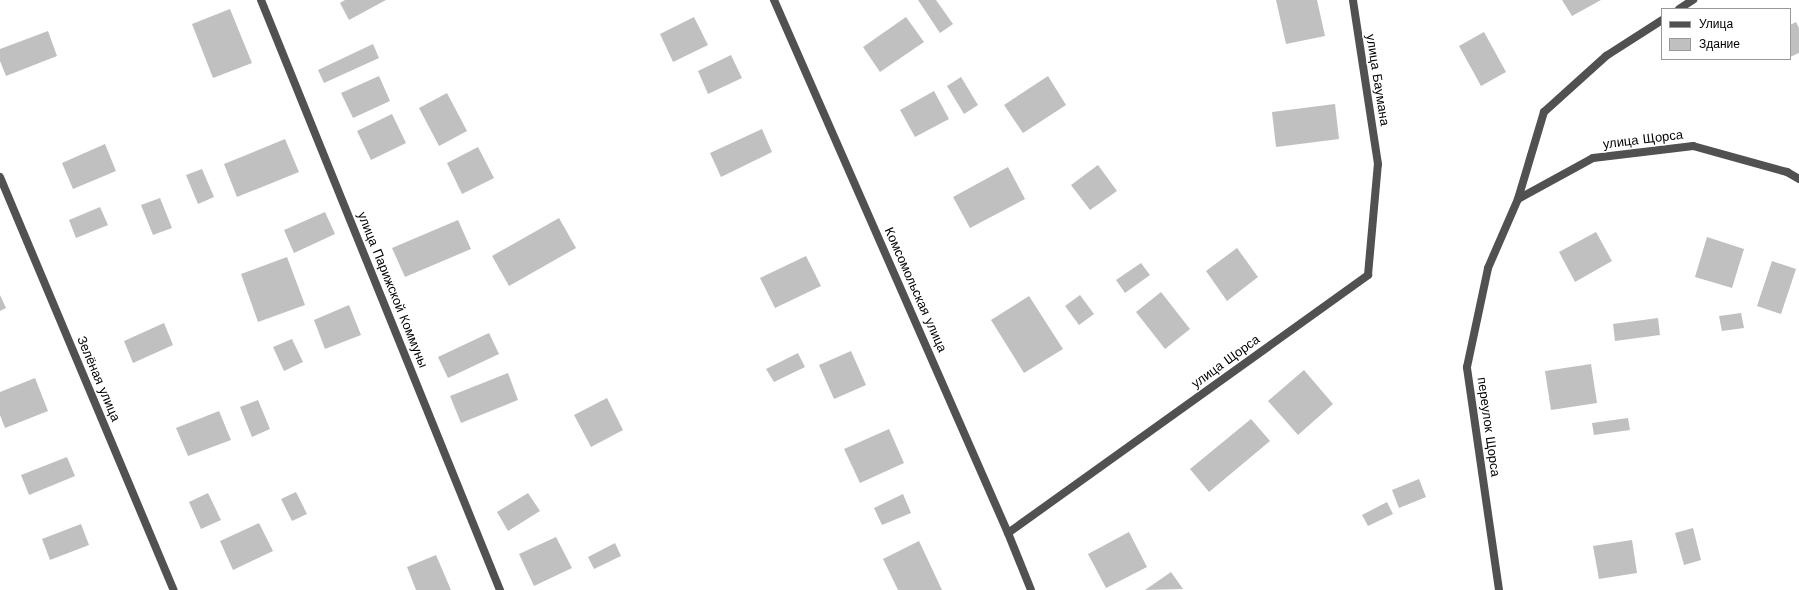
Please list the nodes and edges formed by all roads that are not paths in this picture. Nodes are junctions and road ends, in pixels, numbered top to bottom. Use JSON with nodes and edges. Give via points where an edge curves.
{"nodes":[{"id":1,"x":261,"y":0,"type":"edge"},
{"id":2,"x":774,"y":0,"type":"edge"},
{"id":3,"x":1353,"y":0,"type":"edge"},
{"id":4,"x":1694,"y":0,"type":"edge"},
{"id":5,"x":1681,"y":8,"type":"edge"},
{"id":6,"x":1661,"y":21,"type":"edge"},
{"id":7,"x":1378,"y":164,"type":"joint"},
{"id":8,"x":0,"y":177,"type":"edge"},
{"id":9,"x":1799,"y":179,"type":"edge"},
{"id":10,"x":1518,"y":199,"type":"junction"},
{"id":11,"x":1008,"y":533,"type":"junction"},
{"id":12,"x":174,"y":590,"type":"edge"},
{"id":13,"x":500,"y":590,"type":"edge"},
{"id":14,"x":1031,"y":590,"type":"edge"},
{"id":15,"x":1499,"y":590,"type":"edge"}],
"edges":[{"from":1,"to":13,"type":"street","name":"улица Парижской Коммуны"},
{"from":2,"to":11,"type":"street","name":"Комсомольская улица"},
{"from":3,"to":7,"type":"street","name":"улица Баумана"},
{"from":4,"to":5,"type":"street"},
{"from":6,"to":10,"type":"street","via":[[1606,56],[1544,112]]},
{"from":7,"to":11,"type":"street","name":"улица Щорса","via":[[1368,275]]},
{"from":8,"to":12,"type":"street","name":"Зелёная улица"},
{"from":9,"to":10,"type":"street","name":"улица Щорса","via":[[1787,172],[1693,146],[1593,158]]},
{"from":10,"to":15,"type":"street","name":"переулок Щорса","via":[[1488,268],[1467,367]]},
{"from":11,"to":14,"type":"street","name":"Комсомольская улица"}]}
